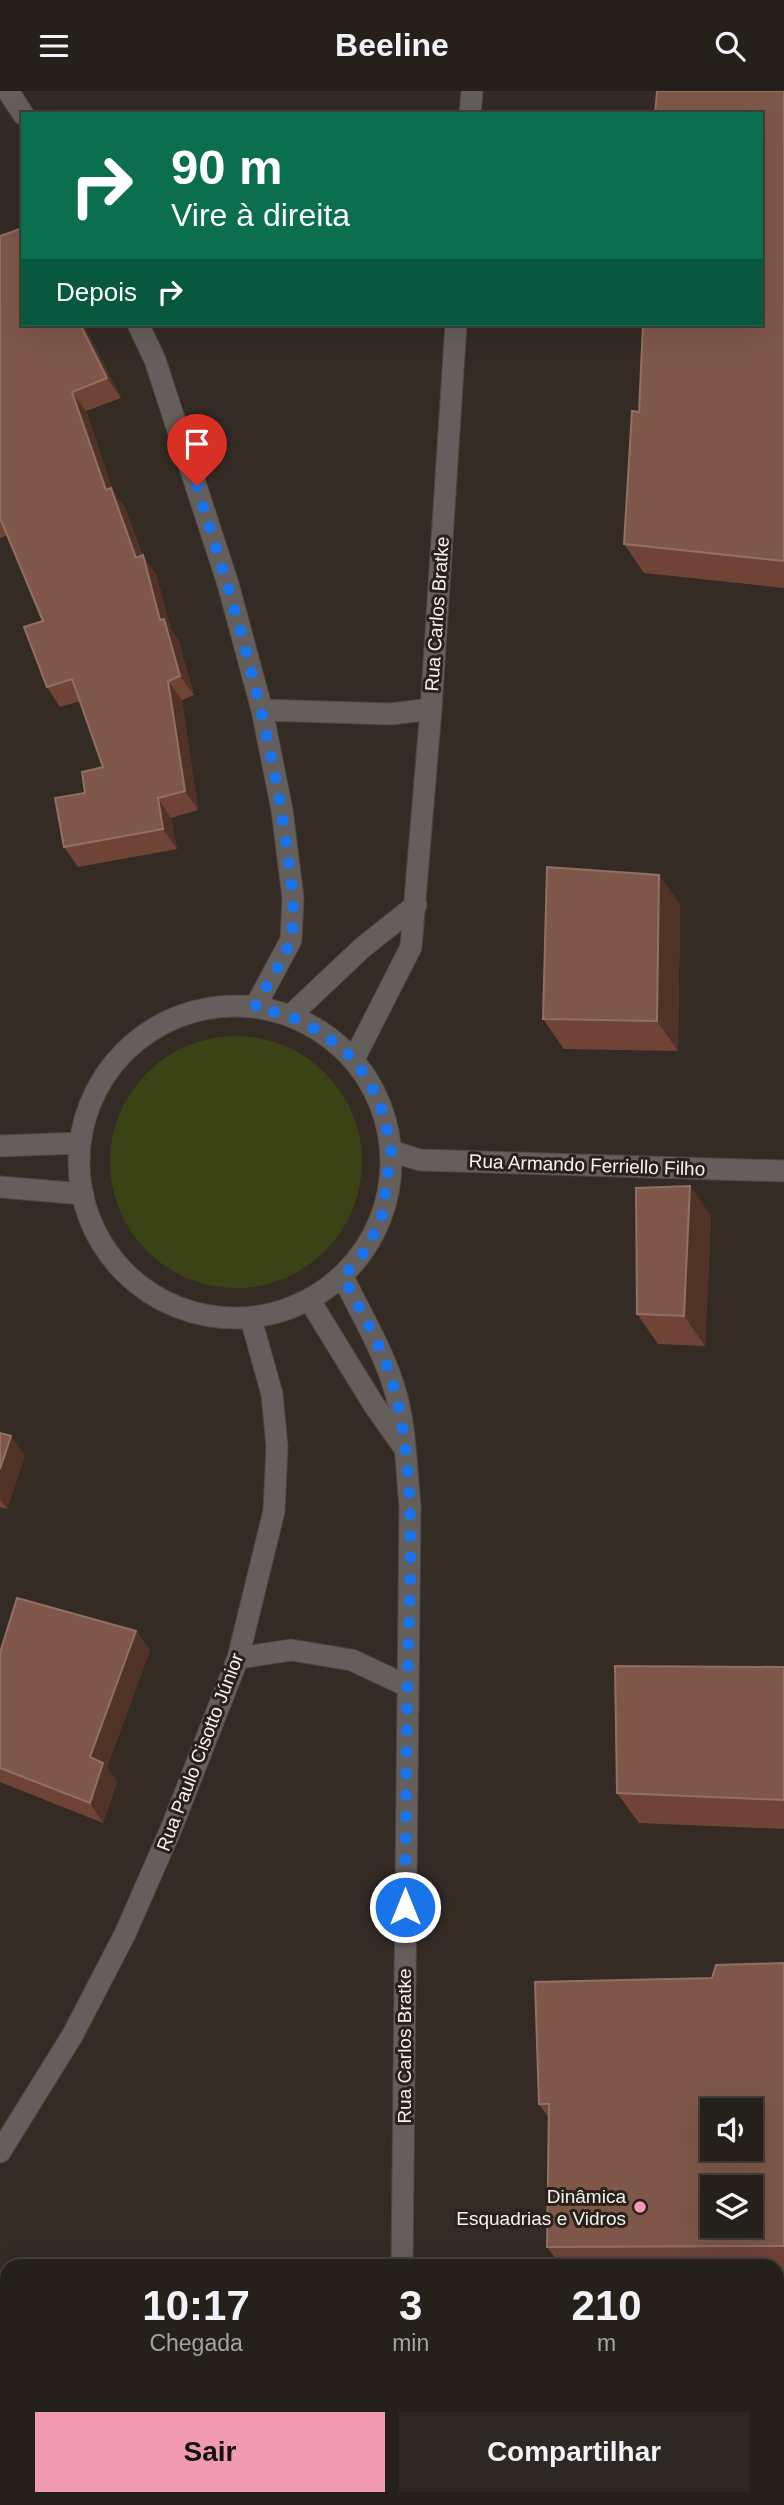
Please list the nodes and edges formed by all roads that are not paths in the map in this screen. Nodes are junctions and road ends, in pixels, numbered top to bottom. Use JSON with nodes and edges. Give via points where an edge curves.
{"nodes":[{"id":1,"x":8,"y":91,"type":"edge"},
{"id":2,"x":472,"y":91,"type":"edge"},
{"id":3,"x":22,"y":112,"type":"edge"},
{"id":4,"x":470,"y":112,"type":"edge"},
{"id":5,"x":139,"y":326,"type":"edge"},
{"id":6,"x":456,"y":326,"type":"edge"},
{"id":7,"x":431,"y":709,"type":"junction"},
{"id":8,"x":262,"y":710,"type":"junction"},
{"id":9,"x":416,"y":905,"type":"junction"},
{"id":10,"x":255,"y":1007,"type":"junction"},
{"id":11,"x":290,"y":1016,"type":"junction"},
{"id":12,"x":354,"y":1059,"type":"junction"},
{"id":13,"x":80,"y":1143,"type":"junction"},
{"id":14,"x":0,"y":1146,"type":"edge"},
{"id":15,"x":391,"y":1151,"type":"junction"},
{"id":16,"x":784,"y":1171,"type":"edge"},
{"id":17,"x":0,"y":1187,"type":"edge"},
{"id":18,"x":83,"y":1194,"type":"junction"},
{"id":19,"x":343,"y":1277,"type":"junction"},
{"id":20,"x":310,"y":1301,"type":"junction"},
{"id":21,"x":251,"y":1318,"type":"junction"},
{"id":22,"x":404,"y":1448,"type":"junction"},
{"id":23,"x":238,"y":1658,"type":"junction"},
{"id":24,"x":407,"y":1686,"type":"junction"},
{"id":25,"x":0,"y":2152,"type":"edge"},
{"id":26,"x":402,"y":2259,"type":"edge"}],
"edges":[{"from":1,"to":3,"type":"street"},
{"from":2,"to":4,"type":"street"},
{"from":5,"to":8,"type":"street","via":[[197,486]]},
{"from":6,"to":7,"type":"street","name":"Rua Carlos Bratke"},
{"from":7,"to":8,"type":"street","via":[[391,714]]},
{"from":7,"to":9,"type":"street","name":"Rua Carlos Bratke"},
{"from":8,"to":10,"type":"street","via":[[293,898],[291,940]]},
{"from":9,"to":11,"type":"street"},
{"from":9,"to":12,"type":"street","name":"Rua Carlos Bratke","via":[[411,947]]},
{"from":10,"to":11,"type":"street"},
{"from":10,"to":13,"type":"street","via":[[220,1006],[154,1028],[126,1050],[104,1077]]},
{"from":11,"to":12,"type":"street","via":[[321,1032]]},
{"from":12,"to":15,"type":"street","via":[[384,1115]]},
{"from":13,"to":14,"type":"street"},
{"from":13,"to":18,"type":"street"},
{"from":15,"to":16,"type":"street","name":"Rua Armando Ferriello Filho","via":[[420,1160]]},
{"from":15,"to":19,"type":"street","via":[[381,1221],[365,1251]]},
{"from":17,"to":18,"type":"street"},
{"from":18,"to":21,"type":"street","via":[[103,1246],[125,1273],[153,1295],[183,1310],[216,1318]]},
{"from":19,"to":20,"type":"street"},
{"from":19,"to":22,"type":"street","name":"Rua Carlos Bratke","via":[[393,1384]]},
{"from":20,"to":21,"type":"street"},
{"from":20,"to":22,"type":"street"},
{"from":21,"to":23,"type":"street","name":"Rua Paulo Cisotto Júnior","via":[[272,1394],[277,1447],[274,1511]]},
{"from":22,"to":24,"type":"street","name":"Rua Carlos Bratke","via":[[410,1518]]},
{"from":23,"to":24,"type":"street","via":[[291,1650],[352,1660]]},
{"from":23,"to":25,"type":"street","name":"Rua Paulo Cisotto Júnior","via":[[125,1934],[72,2036]]},
{"from":24,"to":26,"type":"street","name":"Rua Carlos Bratke"}]}
